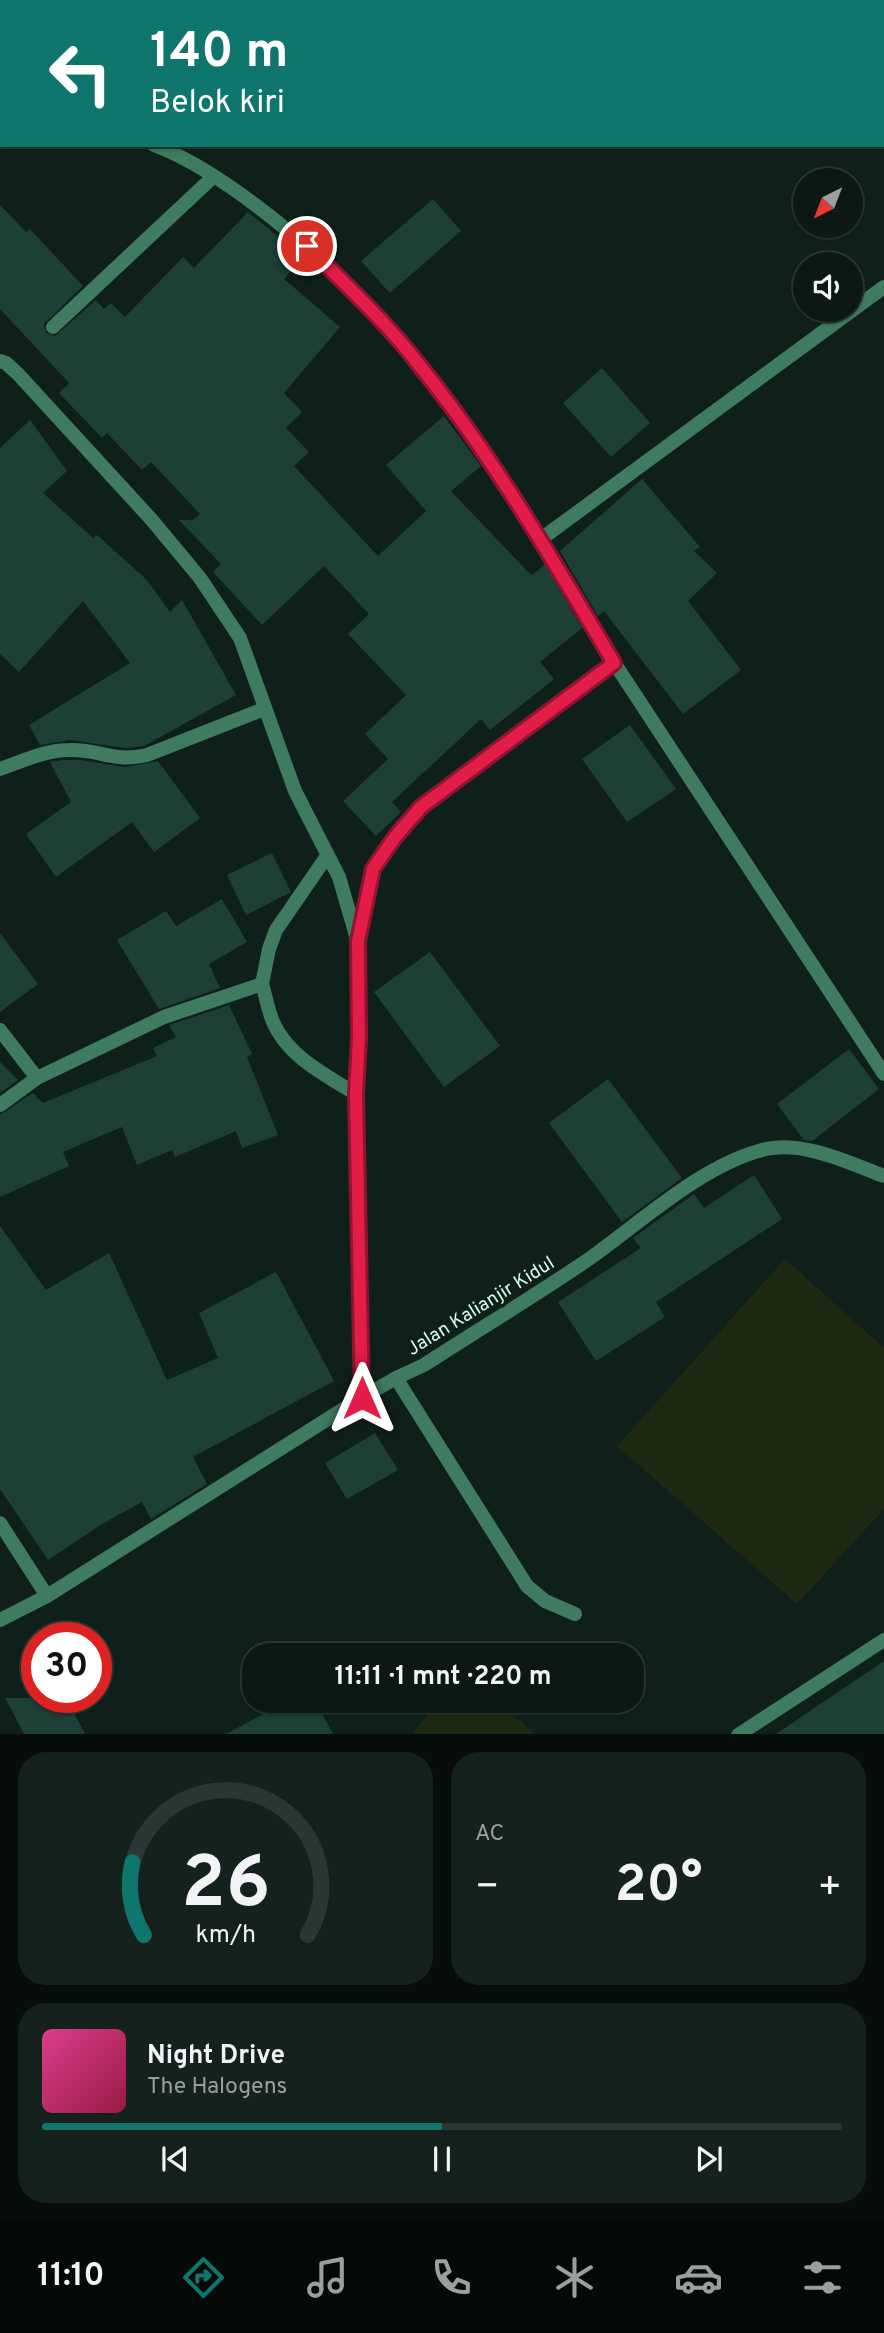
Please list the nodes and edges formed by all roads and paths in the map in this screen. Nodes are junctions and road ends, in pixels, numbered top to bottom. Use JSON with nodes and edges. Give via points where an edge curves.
{"nodes":[{"id":1,"x":159,"y":147,"type":"edge"},
{"id":2,"x":213,"y":177,"type":"junction"},
{"id":3,"x":884,"y":287,"type":"edge"},
{"id":4,"x":53,"y":327,"type":"dead end"},
{"id":5,"x":0,"y":361,"type":"edge"},
{"id":6,"x":541,"y":540,"type":"junction"},
{"id":7,"x":614,"y":663,"type":"junction"},
{"id":8,"x":264,"y":709,"type":"junction"},
{"id":9,"x":0,"y":769,"type":"edge"},
{"id":10,"x":327,"y":856,"type":"junction"},
{"id":11,"x":358,"y":941,"type":"junction"},
{"id":12,"x":262,"y":984,"type":"junction"},
{"id":13,"x":0,"y":1030,"type":"edge"},
{"id":14,"x":884,"y":1074,"type":"edge"},
{"id":15,"x":37,"y":1078,"type":"junction"},
{"id":16,"x":356,"y":1094,"type":"junction"},
{"id":17,"x":0,"y":1105,"type":"edge"},
{"id":18,"x":884,"y":1177,"type":"edge"},
{"id":19,"x":396,"y":1378,"type":"junction"},
{"id":20,"x":362,"y":1398,"type":"junction"},
{"id":21,"x":0,"y":1523,"type":"edge"},
{"id":22,"x":47,"y":1596,"type":"junction"},
{"id":23,"x":575,"y":1614,"type":"dead end"},
{"id":24,"x":0,"y":1620,"type":"edge"},
{"id":25,"x":884,"y":1640,"type":"edge"},
{"id":26,"x":737,"y":1734,"type":"edge"}],
"edges":[{"from":1,"to":2,"type":"street"},
{"from":2,"to":4,"type":"street"},
{"from":2,"to":6,"type":"street","via":[[307,246],[370,309],[420,365]]},
{"from":3,"to":6,"type":"street"},
{"from":5,"to":8,"type":"street","via":[[18,374],[200,578],[240,638]]},
{"from":6,"to":7,"type":"street"},
{"from":7,"to":11,"type":"street","via":[[421,807],[373,869]]},
{"from":7,"to":14,"type":"street"},
{"from":8,"to":9,"type":"street","via":[[147,755],[115,758],[72,749]]},
{"from":8,"to":10,"type":"street","via":[[295,791]]},
{"from":10,"to":11,"type":"street","via":[[339,877]]},
{"from":10,"to":12,"type":"street","via":[[276,930]]},
{"from":11,"to":16,"type":"street"},
{"from":12,"to":15,"type":"street","via":[[164,1017]]},
{"from":12,"to":16,"type":"street","via":[[273,1023],[290,1049]]},
{"from":13,"to":15,"type":"street"},
{"from":15,"to":17,"type":"street"},
{"from":16,"to":20,"type":"street"},
{"from":18,"to":19,"type":"street","name":"Jalan Kalianjir Kidul","via":[[802,1149],[767,1149],[726,1164],[562,1276],[424,1365]]},
{"from":19,"to":20,"type":"street","name":"Jalan Kalianjir Kidul"},
{"from":19,"to":23,"type":"street","via":[[527,1586],[545,1601]]},
{"from":20,"to":22,"type":"street","name":"Jalan Kalianjir Kidul"},
{"from":21,"to":22,"type":"street"},
{"from":22,"to":24,"type":"street","name":"Jalan Kalianjir Kidul"},
{"from":25,"to":26,"type":"street"}]}
